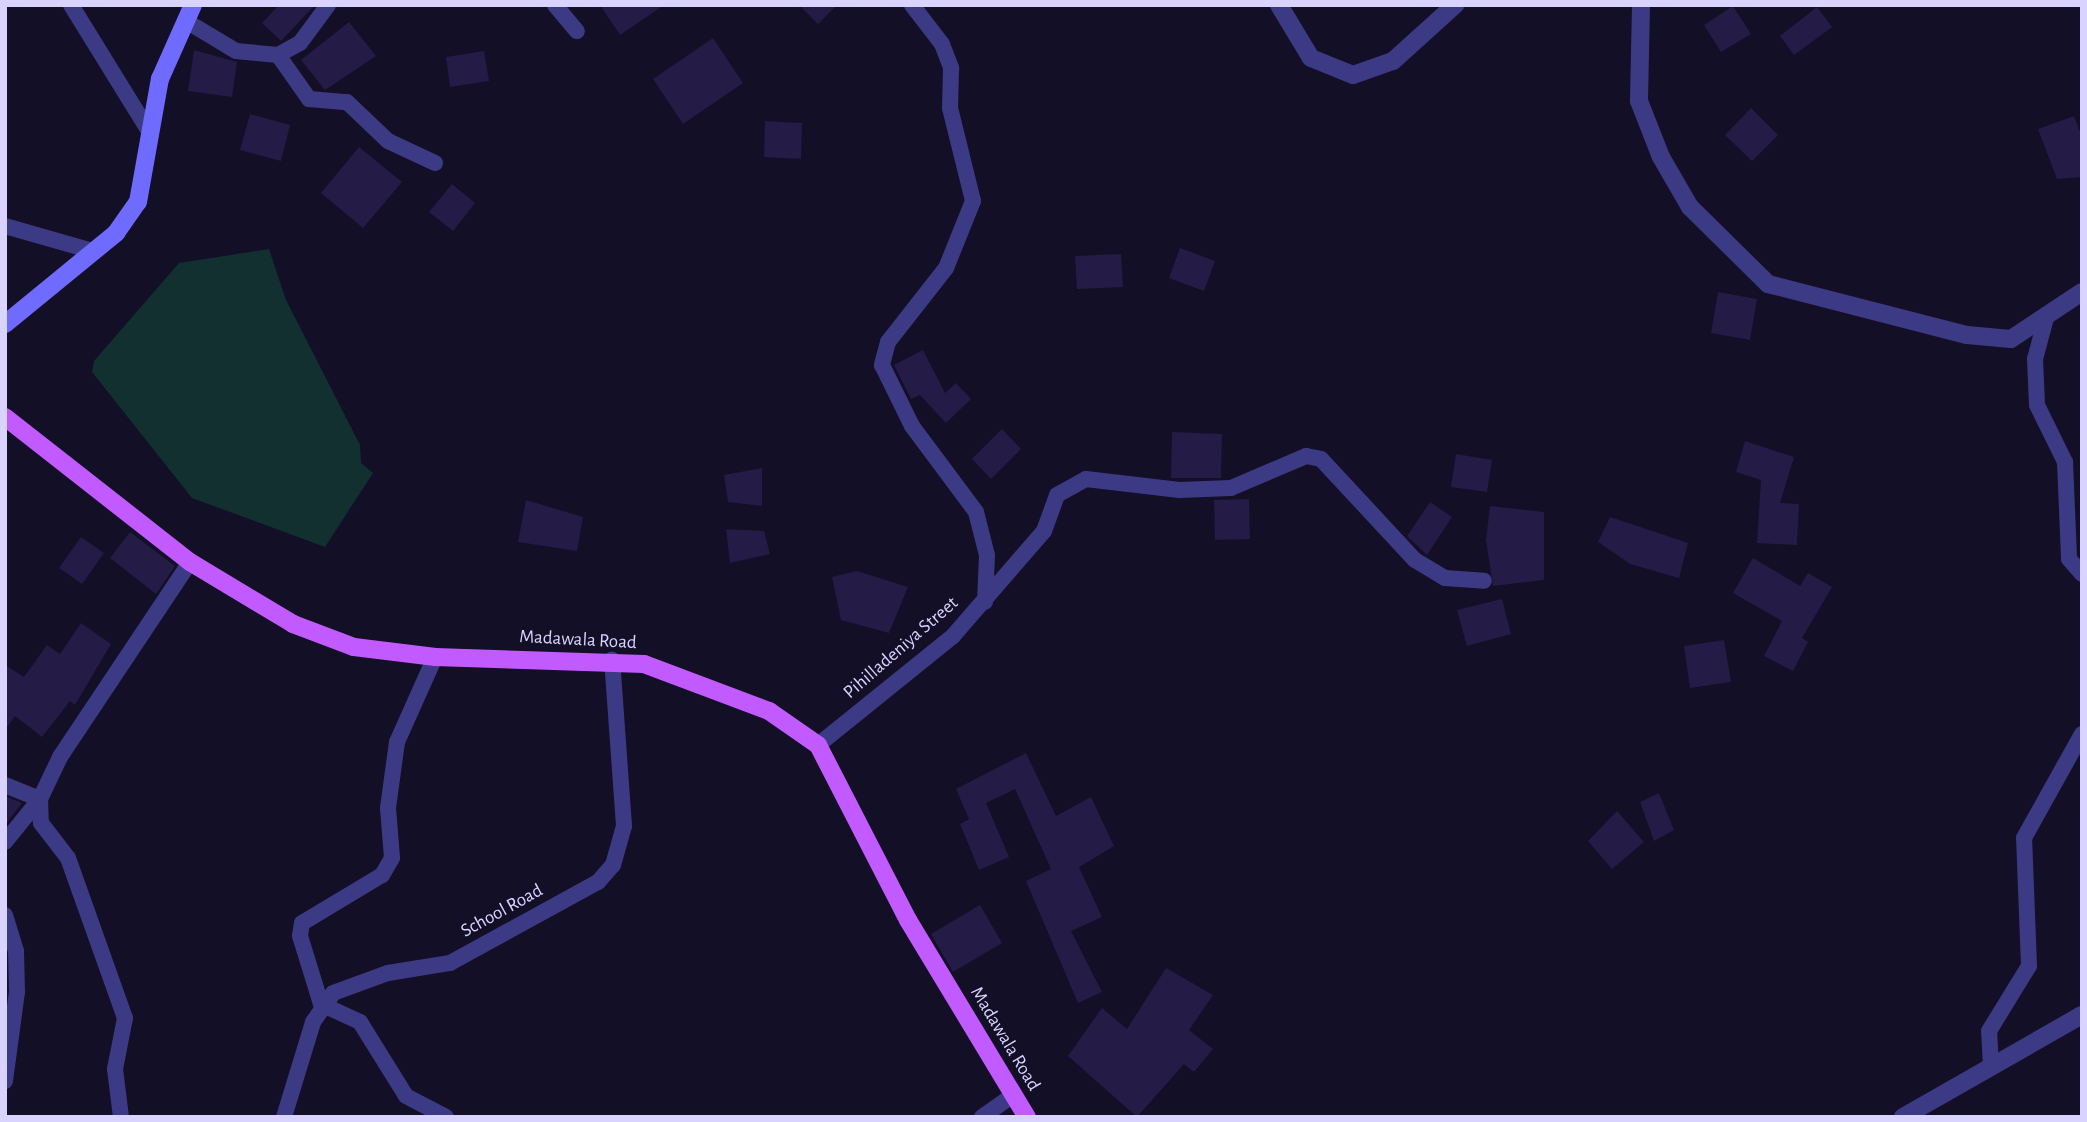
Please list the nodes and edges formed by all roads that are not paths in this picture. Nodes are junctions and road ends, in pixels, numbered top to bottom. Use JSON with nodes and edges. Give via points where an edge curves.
{"nodes":[{"id":1,"x":71,"y":5,"type":"edge"},
{"id":2,"x":328,"y":5,"type":"edge"},
{"id":3,"x":555,"y":5,"type":"edge"},
{"id":4,"x":912,"y":5,"type":"edge"},
{"id":5,"x":1279,"y":5,"type":"edge"},
{"id":6,"x":1455,"y":5,"type":"edge"},
{"id":7,"x":1641,"y":5,"type":"edge"},
{"id":8,"x":189,"y":13,"type":"edge"},
{"id":9,"x":577,"y":31,"type":"dead end"},
{"id":10,"x":278,"y":55,"type":"junction"},
{"id":11,"x":147,"y":128,"type":"junction"},
{"id":12,"x":435,"y":163,"type":"dead end"},
{"id":13,"x":5,"y":226,"type":"edge"},
{"id":14,"x":93,"y":251,"type":"junction"},
{"id":15,"x":2082,"y":292,"type":"edge"},
{"id":16,"x":2046,"y":318,"type":"junction"},
{"id":17,"x":5,"y":324,"type":"edge"},
{"id":18,"x":5,"y":416,"type":"edge"},
{"id":19,"x":190,"y":562,"type":"junction"},
{"id":20,"x":2082,"y":574,"type":"edge"},
{"id":21,"x":1484,"y":581,"type":"dead end"},
{"id":22,"x":985,"y":602,"type":"junction"},
{"id":23,"x":435,"y":657,"type":"junction"},
{"id":24,"x":612,"y":659,"type":"junction"},
{"id":25,"x":2082,"y":734,"type":"edge"},
{"id":26,"x":818,"y":745,"type":"junction"},
{"id":27,"x":5,"y":785,"type":"edge"},
{"id":28,"x":40,"y":799,"type":"junction"},
{"id":29,"x":5,"y":842,"type":"edge"},
{"id":30,"x":5,"y":915,"type":"edge"},
{"id":31,"x":321,"y":1004,"type":"junction"},
{"id":32,"x":2082,"y":1015,"type":"edge"},
{"id":33,"x":1991,"y":1068,"type":"junction"},
{"id":34,"x":5,"y":1081,"type":"edge"},
{"id":35,"x":1014,"y":1095,"type":"junction"},
{"id":36,"x":121,"y":1117,"type":"edge"},
{"id":37,"x":284,"y":1117,"type":"edge"},
{"id":38,"x":446,"y":1117,"type":"edge"},
{"id":39,"x":982,"y":1117,"type":"edge"},
{"id":40,"x":1027,"y":1117,"type":"edge"},
{"id":41,"x":1903,"y":1117,"type":"edge"}],
"edges":[{"from":1,"to":11,"type":"street"},
{"from":2,"to":10,"type":"street","via":[[300,43]]},
{"from":3,"to":9,"type":"street"},
{"from":4,"to":22,"type":"street","via":[[942,44],[951,68],[950,108],[973,201],[946,268],[888,342],[881,365],[912,426],[976,512],[987,555]]},
{"from":5,"to":6,"type":"street","via":[[1311,58],[1353,75],[1393,61]]},
{"from":7,"to":16,"type":"street","via":[[1639,101],[1661,157],[1690,207],[1768,284],[1967,335],[2011,339]]},
{"from":8,"to":10,"type":"street","via":[[236,51]]},
{"from":8,"to":11,"type":"main road"},
{"from":10,"to":12,"type":"street","via":[[309,99],[347,102],[388,141]]},
{"from":11,"to":14,"type":"main road","via":[[138,202],[116,233]]},
{"from":13,"to":14,"type":"street"},
{"from":14,"to":17,"type":"main road"},
{"from":15,"to":16,"type":"street"},
{"from":16,"to":20,"type":"street","via":[[2035,359],[2037,405],[2065,462],[2069,559]]},
{"from":18,"to":19,"type":"main road","name":"Madawala Road"},
{"from":19,"to":23,"type":"main road","name":"Madawala Road","via":[[293,624],[354,648]]},
{"from":19,"to":28,"type":"street","via":[[60,757]]},
{"from":21,"to":22,"type":"street","name":"Pihilladeniya Street","via":[[1445,578],[1415,560],[1330,467],[1306,456],[1231,488],[1179,490],[1086,479],[1069,484],[1044,531]]},
{"from":22,"to":26,"type":"street","name":"Pihilladeniya Street","via":[[953,636]]},
{"from":23,"to":24,"type":"main road","name":"Madawala Road"},
{"from":23,"to":31,"type":"street","via":[[397,743],[388,808],[392,858],[382,875],[302,923],[300,936]]},
{"from":24,"to":26,"type":"main road","name":"Madawala Road","via":[[711,686],[769,711]]},
{"from":24,"to":31,"type":"street","name":"School Road","via":[[624,826],[620,849],[598,882],[450,963],[365,979]]},
{"from":25,"to":33,"type":"street","via":[[2024,838],[2029,966],[1989,1031]]},
{"from":26,"to":35,"type":"main road","name":"Madawala Road","via":[[908,920]]},
{"from":27,"to":28,"type":"street"},
{"from":28,"to":29,"type":"street"},
{"from":28,"to":36,"type":"street","via":[[41,823],[68,858],[125,1018],[115,1069]]},
{"from":30,"to":34,"type":"street","via":[[16,951],[17,992]]},
{"from":31,"to":37,"type":"street"},
{"from":31,"to":38,"type":"street","via":[[360,1021],[406,1096]]},
{"from":32,"to":33,"type":"street"},
{"from":33,"to":41,"type":"street"},
{"from":35,"to":39,"type":"street"},
{"from":35,"to":40,"type":"main road","name":"Madawala Road"}]}
